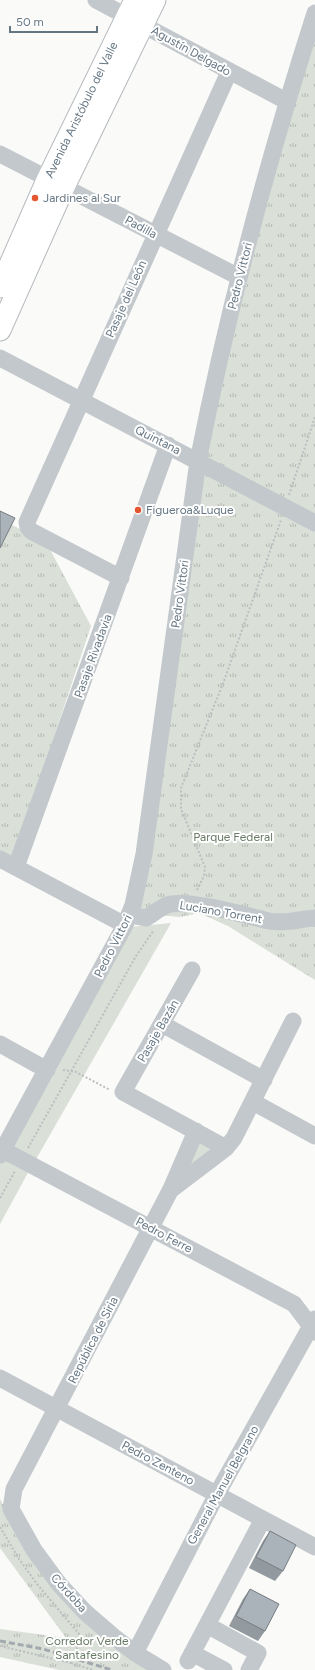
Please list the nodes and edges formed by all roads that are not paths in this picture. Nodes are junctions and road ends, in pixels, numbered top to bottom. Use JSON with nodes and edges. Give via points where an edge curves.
{"nodes":[{"id":1,"x":96,"y":0,"type":"edge"},
{"id":2,"x":155,"y":0,"type":"edge"},
{"id":3,"x":135,"y":13,"type":"edge"},
{"id":4,"x":315,"y":13,"type":"edge"},
{"id":5,"x":229,"y":72,"type":"junction"},
{"id":6,"x":286,"y":101,"type":"junction"},
{"id":7,"x":0,"y":154,"type":"edge"},
{"id":8,"x":56,"y":183,"type":"junction"},
{"id":9,"x":155,"y":235,"type":"junction"},
{"id":10,"x":239,"y":277,"type":"junction"},
{"id":11,"x":0,"y":286,"type":"edge"},
{"id":12,"x":0,"y":330,"type":"edge"},
{"id":13,"x":0,"y":358,"type":"edge"},
{"id":14,"x":81,"y":400,"type":"junction"},
{"id":15,"x":168,"y":445,"type":"junction"},
{"id":16,"x":198,"y":461,"type":"junction"},
{"id":17,"x":315,"y":523,"type":"edge"},
{"id":18,"x":121,"y":578,"type":"junction"},
{"id":19,"x":0,"y":859,"type":"edge"},
{"id":20,"x":16,"y":867,"type":"junction"},
{"id":21,"x":315,"y":918,"type":"edge"},
{"id":22,"x":128,"y":920,"type":"junction"},
{"id":23,"x":192,"y":970,"type":"dead end"},
{"id":24,"x":293,"y":1021,"type":"dead end"},
{"id":25,"x":162,"y":1024,"type":"junction"},
{"id":26,"x":0,"y":1044,"type":"edge"},
{"id":27,"x":49,"y":1067,"type":"junction"},
{"id":28,"x":264,"y":1080,"type":"junction"},
{"id":29,"x":253,"y":1102,"type":"junction"},
{"id":30,"x":196,"y":1131,"type":"junction"},
{"id":31,"x":315,"y":1136,"type":"edge"},
{"id":32,"x":226,"y":1148,"type":"junction"},
{"id":33,"x":1,"y":1152,"type":"edge"},
{"id":34,"x":171,"y":1189,"type":"junction"},
{"id":35,"x":151,"y":1227,"type":"junction"},
{"id":36,"x":314,"y":1326,"type":"edge"},
{"id":37,"x":0,"y":1378,"type":"edge"},
{"id":38,"x":57,"y":1409,"type":"junction"},
{"id":39,"x":14,"y":1490,"type":"joint"},
{"id":40,"x":217,"y":1494,"type":"junction"},
{"id":41,"x":263,"y":1518,"type":"junction"},
{"id":42,"x":315,"y":1547,"type":"edge"},
{"id":43,"x":207,"y":1625,"type":"junction"},
{"id":44,"x":135,"y":1653,"type":"junction"},
{"id":45,"x":163,"y":1670,"type":"edge"},
{"id":46,"x":224,"y":1670,"type":"edge"},
{"id":47,"x":249,"y":1670,"type":"edge"}],
"edges":[{"from":1,"to":3,"type":"street","name":"Agustín Delgado"},
{"from":2,"to":3,"type":"main road","name":"Avenida Aristóbulo del Valle"},
{"from":3,"to":5,"type":"street","name":"Agustín Delgado"},
{"from":3,"to":8,"type":"main road","name":"Avenida Aristóbulo del Valle"},
{"from":4,"to":6,"type":"street","name":"Pedro Vittori"},
{"from":5,"to":6,"type":"street","name":"Agustín Delgado"},
{"from":5,"to":9,"type":"street","name":"Pasaje del León"},
{"from":6,"to":10,"type":"street","name":"Pedro Vittori"},
{"from":7,"to":8,"type":"street","name":"Padilla"},
{"from":8,"to":9,"type":"street","name":"Padilla"},
{"from":8,"to":11,"type":"main road","name":"Avenida Aristóbulo del Valle"},
{"from":8,"to":12,"type":"main road","name":"Avenida Aristóbulo del Valle"},
{"from":9,"to":10,"type":"street","name":"Padilla"},
{"from":9,"to":14,"type":"street","name":"Pasaje del León"},
{"from":10,"to":16,"type":"street","name":"Pedro Vittori"},
{"from":13,"to":14,"type":"street","name":"Quintana"},
{"from":14,"to":15,"type":"street","name":"Quintana"},
{"from":14,"to":18,"type":"street","name":"Pasaje del León","via":[[27,522],[28,527],[31,531]]},
{"from":15,"to":16,"type":"street","name":"Quintana"},
{"from":15,"to":18,"type":"street","name":"Pasaje Rivadavia"},
{"from":16,"to":17,"type":"street","name":"Quintana"},
{"from":16,"to":22,"type":"street","name":"Pedro Vittori","via":[[144,854]]},
{"from":18,"to":20,"type":"street","name":"Pasaje Rivadavia"},
{"from":19,"to":20,"type":"street","name":"Luciano Torrent"},
{"from":20,"to":22,"type":"street","name":"Luciano Torrent"},
{"from":21,"to":22,"type":"street","name":"Luciano Torrent","via":[[290,922],[270,921],[182,903],[167,905],[146,918]]},
{"from":22,"to":27,"type":"street","name":"Pedro Vittori"},
{"from":23,"to":25,"type":"street","name":"Pasaje Bazán"},
{"from":24,"to":28,"type":"street","name":"República de Siria"},
{"from":25,"to":28,"type":"street"},
{"from":25,"to":30,"type":"street","name":"Pasaje Bazán","via":[[117,1091]]},
{"from":26,"to":27,"type":"street"},
{"from":27,"to":33,"type":"street","name":"Pedro Vittori"},
{"from":28,"to":29,"type":"street","name":"República de Siria"},
{"from":29,"to":31,"type":"street"},
{"from":29,"to":32,"type":"street","name":"República de Siria"},
{"from":30,"to":32,"type":"street"},
{"from":30,"to":34,"type":"street","name":"República de Siria"},
{"from":32,"to":34,"type":"street","name":"República de Siria"},
{"from":33,"to":35,"type":"street","name":"Pedro Ferre","via":[[22,1160]]},
{"from":34,"to":35,"type":"street","name":"República de Siria"},
{"from":35,"to":36,"type":"street","name":"Pedro Ferre","via":[[294,1304]]},
{"from":35,"to":38,"type":"street","name":"República de Siria"},
{"from":36,"to":40,"type":"street","name":"General Manuel Belgrano"},
{"from":37,"to":38,"type":"street","name":"Pedro Zenteno"},
{"from":38,"to":39,"type":"street","name":"República de Siria"},
{"from":38,"to":40,"type":"street","name":"Pedro Zenteno"},
{"from":39,"to":44,"type":"street","name":"Córdoba","via":[[11,1509],[34,1550],[72,1599]]},
{"from":40,"to":41,"type":"street","name":"Pedro Zenteno"},
{"from":40,"to":44,"type":"street","name":"General Manuel Belgrano"},
{"from":41,"to":42,"type":"street","name":"Pedro Zenteno"},
{"from":41,"to":43,"type":"street"},
{"from":43,"to":46,"type":"street","via":[[190,1657]]},
{"from":43,"to":47,"type":"street","via":[[258,1653]]},
{"from":44,"to":45,"type":"street","name":"Córdoba"}]}
